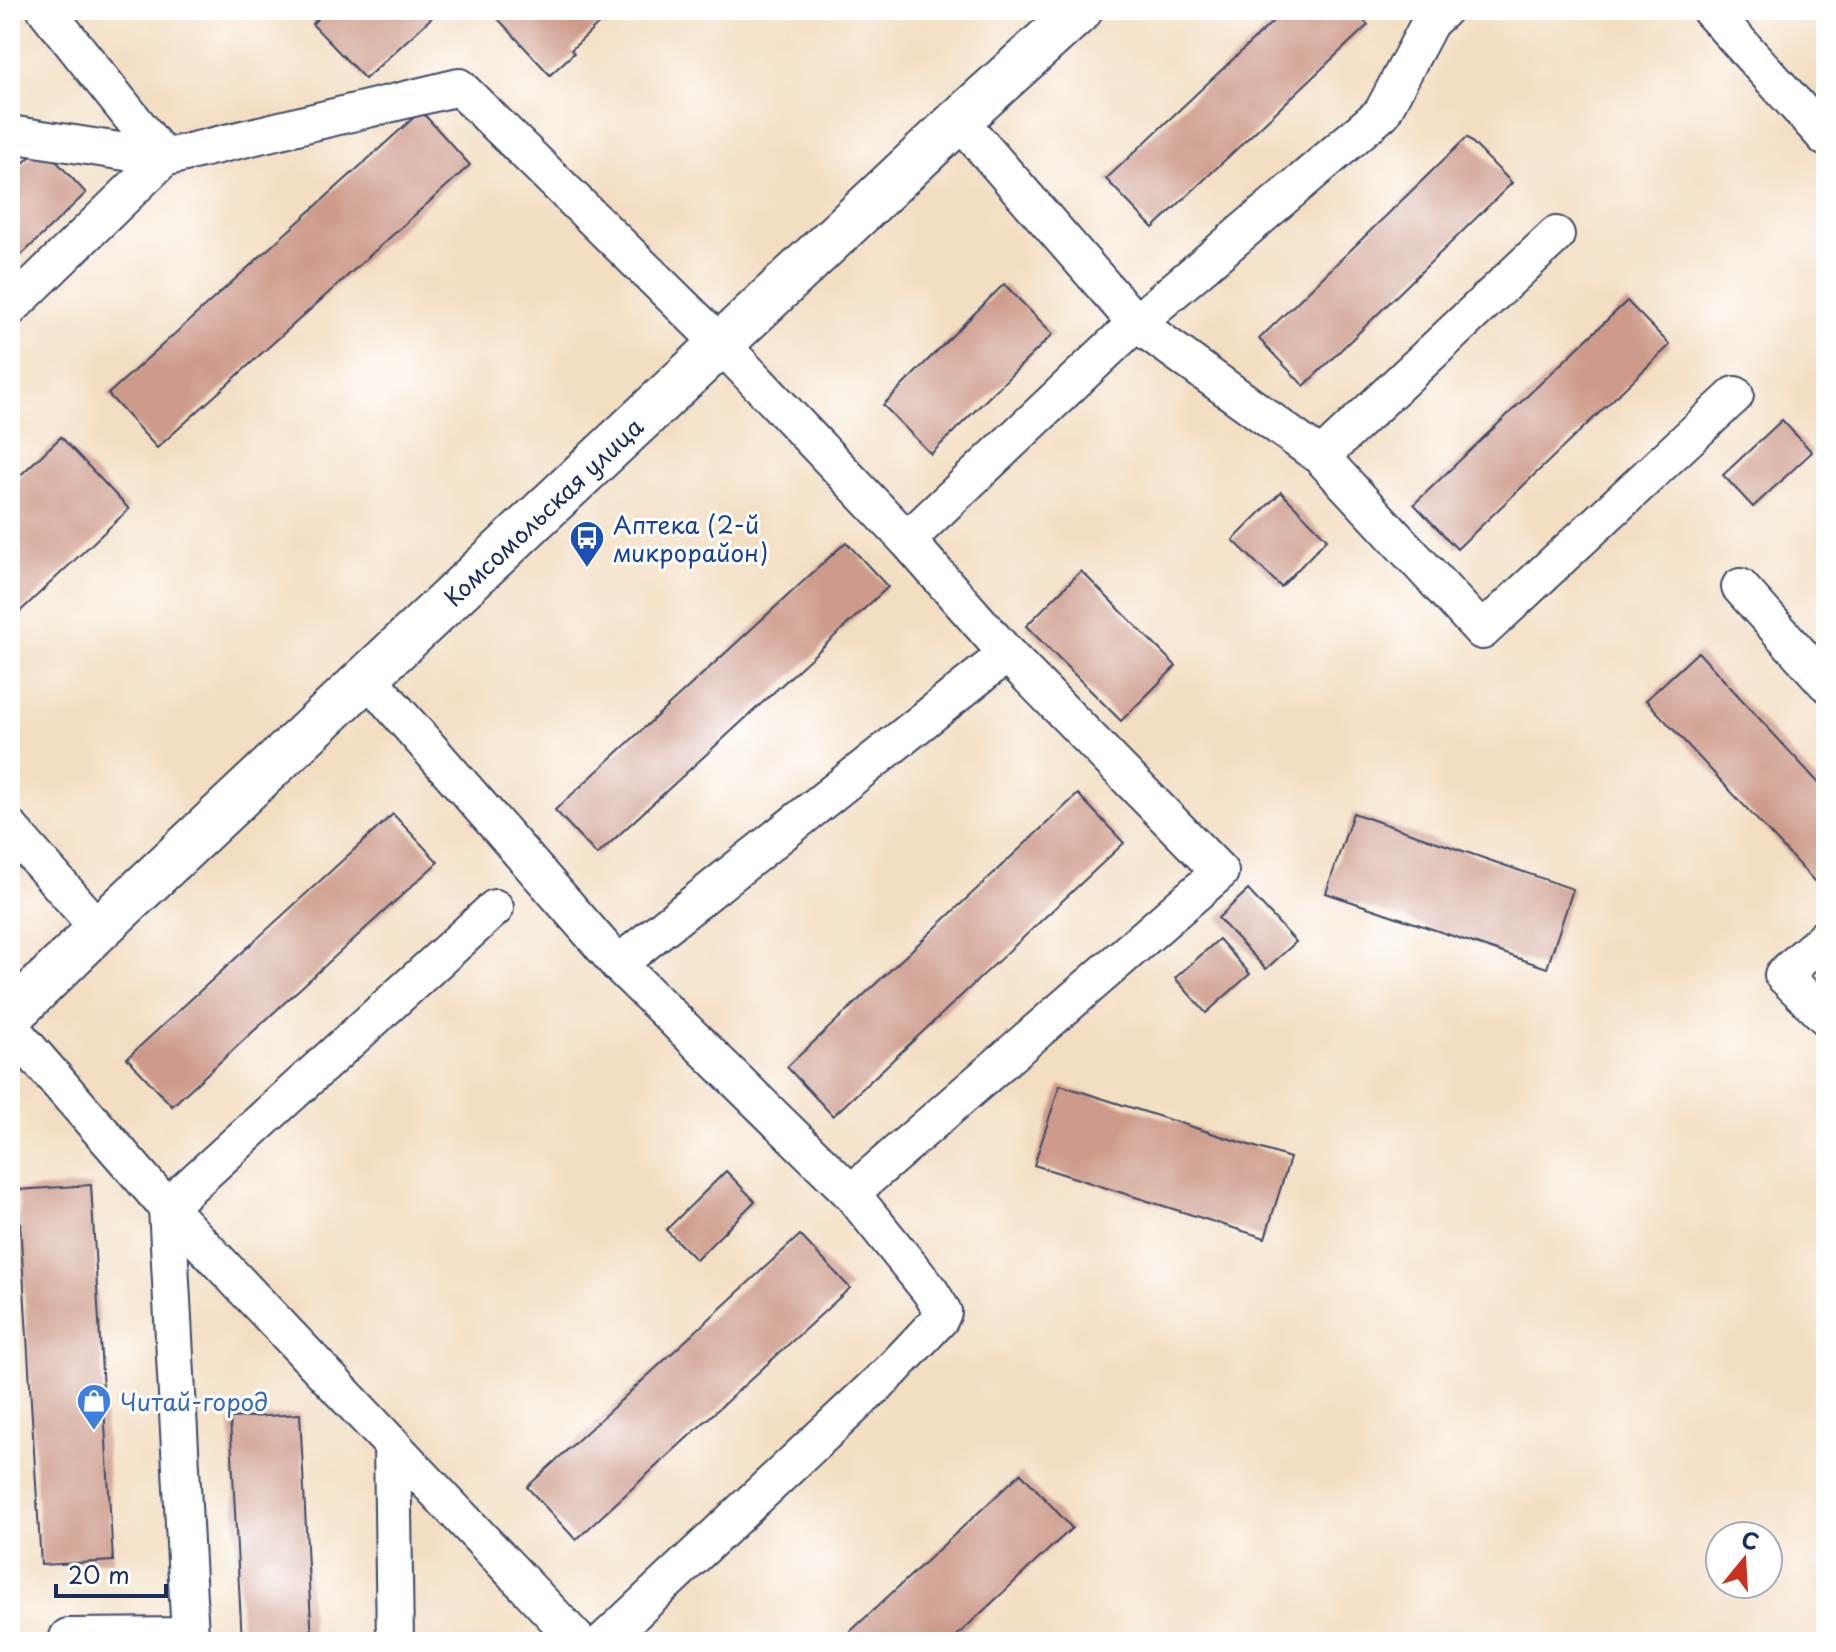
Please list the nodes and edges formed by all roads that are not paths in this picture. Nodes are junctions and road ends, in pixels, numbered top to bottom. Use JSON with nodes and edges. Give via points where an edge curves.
{"nodes":[{"id":1,"x":46,"y":10,"type":"edge"},
{"id":2,"x":1080,"y":10,"type":"edge"},
{"id":3,"x":1443,"y":10,"type":"edge"},
{"id":4,"x":1710,"y":10,"type":"edge"},
{"id":5,"x":959,"y":120,"type":"junction"},
{"id":6,"x":10,"y":134,"type":"edge"},
{"id":7,"x":1826,"y":138,"type":"edge"},
{"id":8,"x":164,"y":158,"type":"junction"},
{"id":9,"x":1556,"y":235,"type":"dead end"},
{"id":10,"x":10,"y":308,"type":"edge"},
{"id":11,"x":1136,"y":323,"type":"junction"},
{"id":12,"x":722,"y":345,"type":"junction"},
{"id":13,"x":1735,"y":395,"type":"dead end"},
{"id":14,"x":1321,"y":457,"type":"junction"},
{"id":15,"x":907,"y":540,"type":"junction"},
{"id":16,"x":1740,"y":587,"type":"dead end"},
{"id":17,"x":1007,"y":654,"type":"junction"},
{"id":18,"x":368,"y":678,"type":"junction"},
{"id":19,"x":1826,"y":683,"type":"edge"},
{"id":20,"x":10,"y":828,"type":"edge"},
{"id":21,"x":495,"y":908,"type":"dead end"},
{"id":22,"x":99,"y":929,"type":"junction"},
{"id":23,"x":1826,"y":937,"type":"edge"},
{"id":24,"x":618,"y":964,"type":"junction"},
{"id":25,"x":10,"y":1016,"type":"edge"},
{"id":26,"x":1826,"y":1017,"type":"edge"},
{"id":27,"x":10,"y":1027,"type":"edge"},
{"id":28,"x":851,"y":1193,"type":"junction"},
{"id":29,"x":167,"y":1207,"type":"junction"},
{"id":30,"x":392,"y":1444,"type":"junction"},
{"id":31,"x":68,"y":1637,"type":"dead end"},
{"id":32,"x":395,"y":1642,"type":"edge"},
{"id":33,"x":579,"y":1642,"type":"edge"},
{"id":34,"x":603,"y":1642,"type":"edge"}],
"edges":[{"from":1,"to":8,"type":"lane"},
{"from":2,"to":5,"type":"main road","name":"Комсомольская улица"},
{"from":3,"to":11,"type":"lane","via":[[1430,22],[1382,113]]},
{"from":4,"to":7,"type":"lane"},
{"from":5,"to":11,"type":"lane"},
{"from":5,"to":12,"type":"main road","name":"Комсомольская улица"},
{"from":6,"to":8,"type":"lane"},
{"from":8,"to":10,"type":"lane"},
{"from":8,"to":12,"type":"lane","via":[[459,87]]},
{"from":9,"to":14,"type":"lane"},
{"from":11,"to":14,"type":"lane"},
{"from":11,"to":15,"type":"lane"},
{"from":12,"to":15,"type":"lane"},
{"from":12,"to":18,"type":"main road","name":"Комсомольская улица"},
{"from":13,"to":14,"type":"lane","via":[[1482,631]]},
{"from":15,"to":17,"type":"lane"},
{"from":16,"to":19,"type":"lane"},
{"from":17,"to":24,"type":"lane"},
{"from":17,"to":28,"type":"lane","via":[[1220,872]]},
{"from":18,"to":22,"type":"main road","name":"Комсомольская улица"},
{"from":18,"to":24,"type":"lane"},
{"from":20,"to":22,"type":"lane"},
{"from":21,"to":29,"type":"lane"},
{"from":22,"to":25,"type":"main road","name":"Комсомольская улица"},
{"from":23,"to":26,"type":"lane","via":[[1783,975]]},
{"from":24,"to":28,"type":"lane"},
{"from":27,"to":29,"type":"lane"},
{"from":28,"to":34,"type":"lane","via":[[930,1291],[943,1312],[940,1319]]},
{"from":29,"to":30,"type":"lane"},
{"from":29,"to":31,"type":"lane","via":[[190,1636]]},
{"from":30,"to":32,"type":"lane"},
{"from":30,"to":33,"type":"lane"}]}
